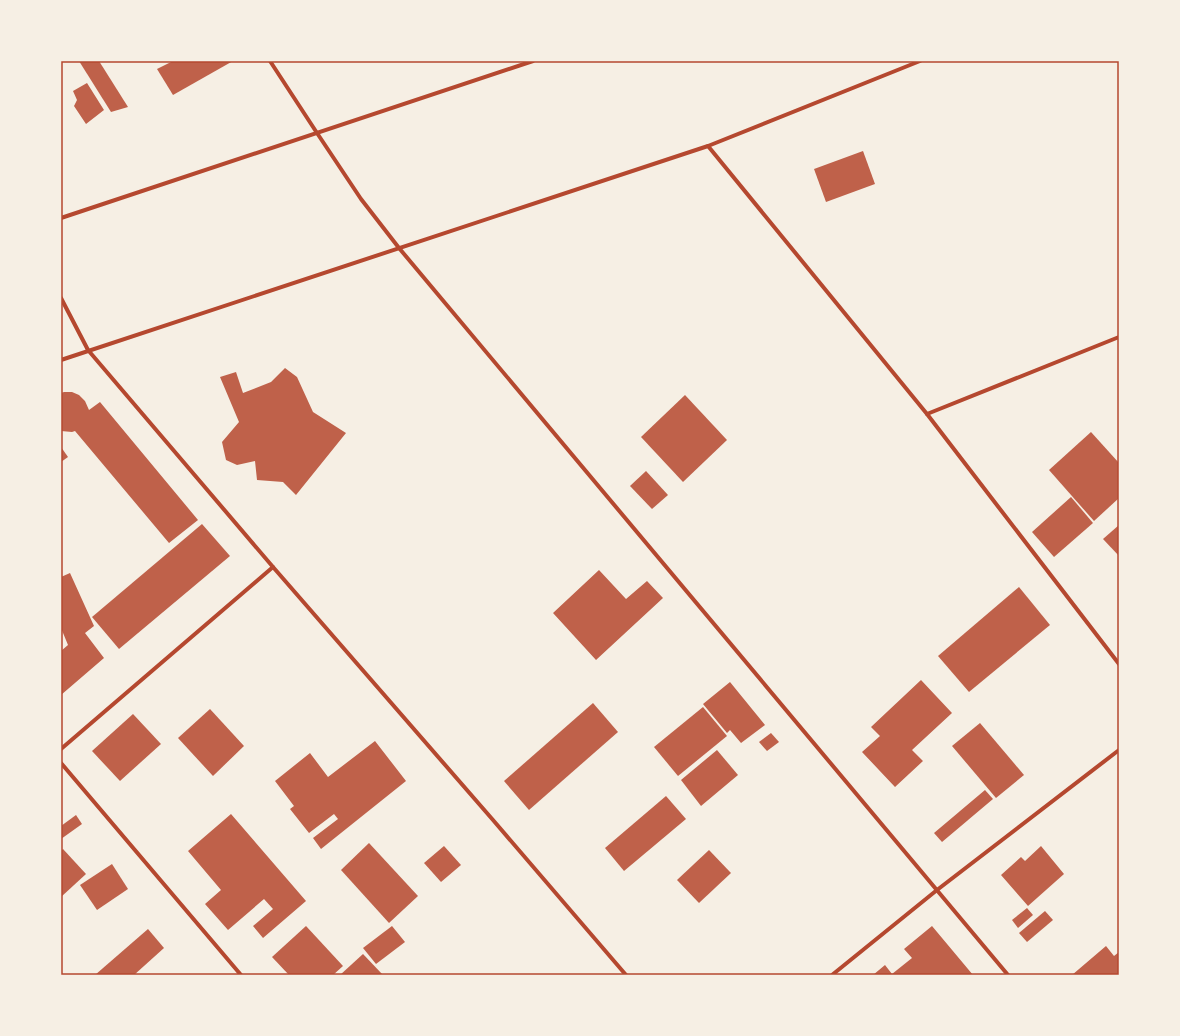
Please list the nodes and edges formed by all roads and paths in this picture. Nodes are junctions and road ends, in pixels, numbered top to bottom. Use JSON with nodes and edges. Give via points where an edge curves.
{"nodes":[{"id":1,"x":270,"y":61,"type":"edge"},
{"id":2,"x":534,"y":61,"type":"edge"},
{"id":3,"x":920,"y":61,"type":"edge"},
{"id":4,"x":317,"y":133,"type":"junction"},
{"id":5,"x":708,"y":146,"type":"junction"},
{"id":6,"x":61,"y":218,"type":"edge"},
{"id":7,"x":399,"y":248,"type":"junction"},
{"id":8,"x":61,"y":298,"type":"edge"},
{"id":9,"x":1119,"y":337,"type":"edge"},
{"id":10,"x":88,"y":350,"type":"junction"},
{"id":11,"x":61,"y":360,"type":"edge"},
{"id":12,"x":927,"y":414,"type":"junction"},
{"id":13,"x":272,"y":567,"type":"junction"},
{"id":14,"x":1119,"y":664,"type":"edge"},
{"id":15,"x":61,"y":749,"type":"edge"},
{"id":16,"x":1119,"y":750,"type":"edge"},
{"id":17,"x":61,"y":762,"type":"edge"},
{"id":18,"x":937,"y":890,"type":"junction"},
{"id":19,"x":241,"y":975,"type":"edge"},
{"id":20,"x":626,"y":975,"type":"edge"},
{"id":21,"x":832,"y":975,"type":"edge"},
{"id":22,"x":1008,"y":975,"type":"edge"}],
"edges":[{"from":1,"to":4,"type":"street"},
{"from":2,"to":4,"type":"street"},
{"from":3,"to":5,"type":"street"},
{"from":4,"to":6,"type":"street"},
{"from":4,"to":7,"type":"street"},
{"from":5,"to":7,"type":"street"},
{"from":5,"to":12,"type":"street"},
{"from":7,"to":10,"type":"street"},
{"from":7,"to":18,"type":"street"},
{"from":8,"to":10,"type":"street"},
{"from":9,"to":12,"type":"street"},
{"from":10,"to":11,"type":"street"},
{"from":10,"to":13,"type":"street"},
{"from":12,"to":14,"type":"street"},
{"from":13,"to":15,"type":"street"},
{"from":13,"to":20,"type":"street"},
{"from":16,"to":18,"type":"street"},
{"from":17,"to":19,"type":"street"},
{"from":18,"to":21,"type":"street"},
{"from":18,"to":22,"type":"street"}]}
